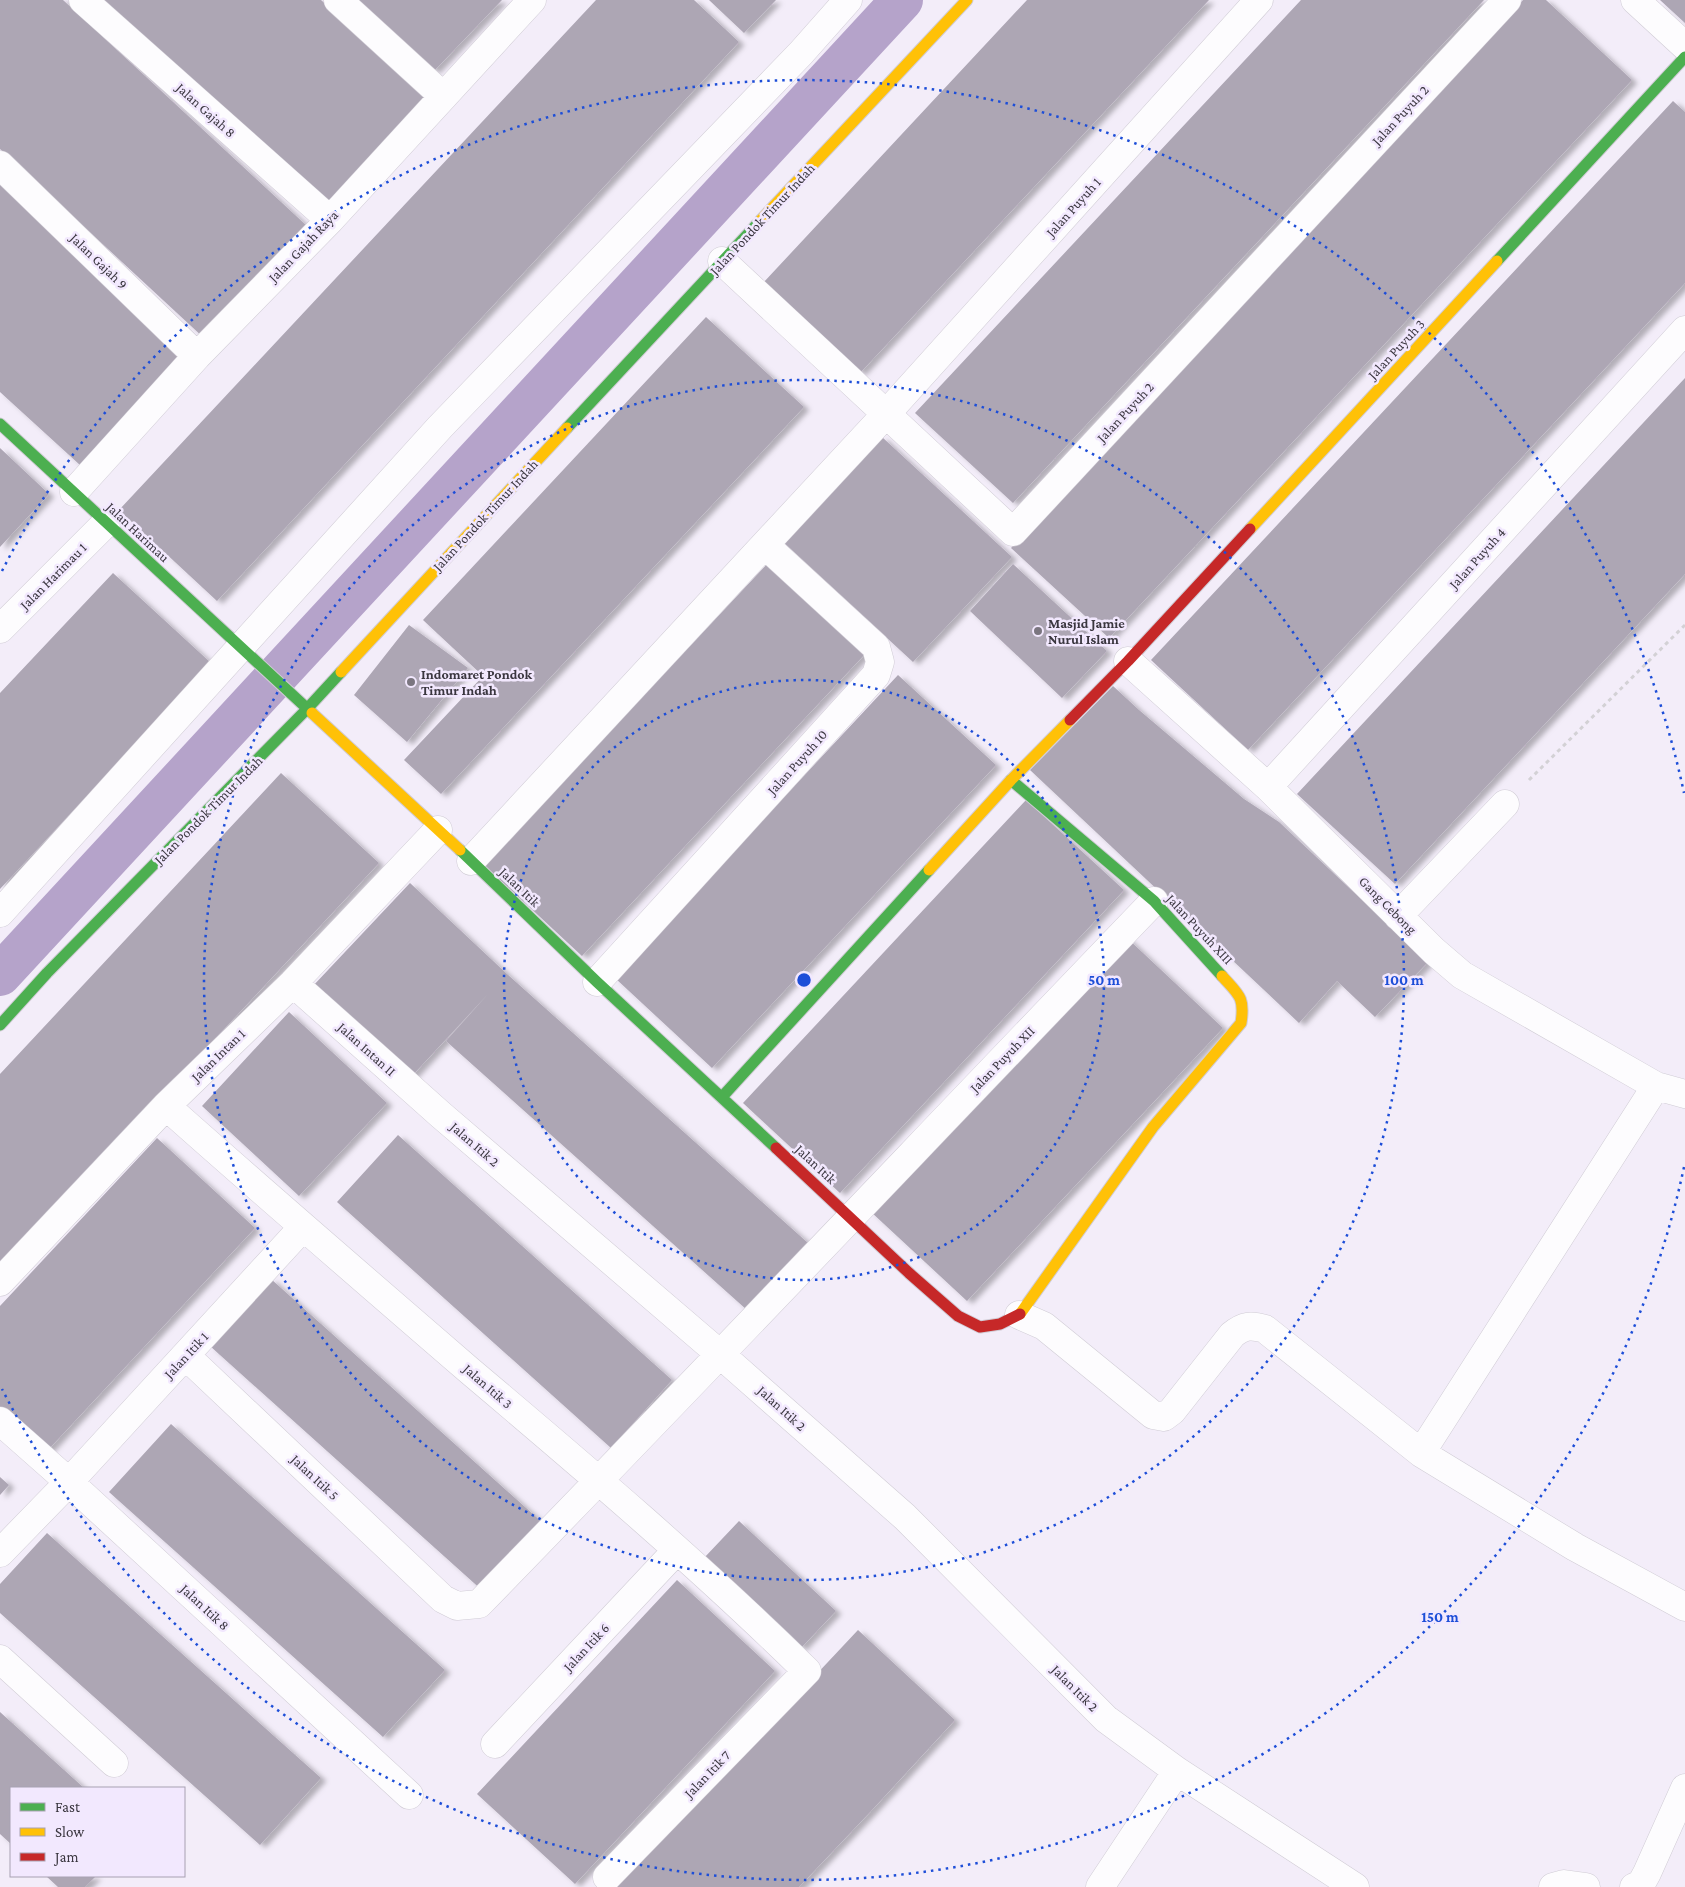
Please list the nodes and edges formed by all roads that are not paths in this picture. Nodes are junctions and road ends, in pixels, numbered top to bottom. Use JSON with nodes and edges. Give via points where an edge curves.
{"nodes":[{"id":1,"x":83,"y":0,"type":"edge"},
{"id":2,"x":338,"y":0,"type":"edge"},
{"id":3,"x":532,"y":0,"type":"edge"},
{"id":4,"x":848,"y":0,"type":"edge"},
{"id":5,"x":967,"y":0,"type":"edge"},
{"id":6,"x":1259,"y":0,"type":"edge"},
{"id":7,"x":1507,"y":0,"type":"edge"},
{"id":8,"x":1635,"y":0,"type":"edge"},
{"id":9,"x":1685,"y":46,"type":"edge"},
{"id":10,"x":1685,"y":57,"type":"edge"},
{"id":11,"x":443,"y":96,"type":"junction"},
{"id":12,"x":0,"y":165,"type":"edge"},
{"id":13,"x":330,"y":220,"type":"junction"},
{"id":14,"x":722,"y":261,"type":"junction"},
{"id":15,"x":1685,"y":330,"type":"edge"},
{"id":16,"x":197,"y":356,"type":"junction"},
{"id":17,"x":886,"y":414,"type":"junction"},
{"id":18,"x":0,"y":424,"type":"edge"},
{"id":19,"x":74,"y":492,"type":"junction"},
{"id":20,"x":106,"y":523,"type":"junction"},
{"id":21,"x":765,"y":545,"type":"junction"},
{"id":22,"x":0,"y":629,"type":"edge"},
{"id":23,"x":248,"y":655,"type":"junction"},
{"id":24,"x":1128,"y":661,"type":"junction"},
{"id":25,"x":306,"y":710,"type":"junction"},
{"id":26,"x":1011,"y":780,"type":"junction"},
{"id":27,"x":1268,"y":787,"type":"junction"},
{"id":28,"x":1504,"y":804,"type":"road end"},
{"id":29,"x":438,"y":830,"type":"junction"},
{"id":30,"x":471,"y":861,"type":"junction"},
{"id":31,"x":1154,"y":901,"type":"junction"},
{"id":32,"x":0,"y":912,"type":"edge"},
{"id":33,"x":1398,"y":916,"type":"junction"},
{"id":34,"x":597,"y":982,"type":"junction"},
{"id":35,"x":293,"y":983,"type":"junction"},
{"id":36,"x":0,"y":1025,"type":"edge"},
{"id":37,"x":1656,"y":1086,"type":"junction"},
{"id":38,"x":1685,"y":1094,"type":"edge"},
{"id":39,"x":722,"y":1097,"type":"junction"},
{"id":40,"x":166,"y":1106,"type":"junction"},
{"id":41,"x":441,"y":1115,"type":"joint"},
{"id":42,"x":850,"y":1216,"type":"junction"},
{"id":43,"x":303,"y":1227,"type":"junction"},
{"id":44,"x":0,"y":1282,"type":"edge"},
{"id":45,"x":1019,"y":1315,"type":"junction"},
{"id":46,"x":721,"y":1354,"type":"junction"},
{"id":47,"x":186,"y":1356,"type":"junction"},
{"id":48,"x":0,"y":1421,"type":"edge"},
{"id":49,"x":1421,"y":1453,"type":"junction"},
{"id":50,"x":599,"y":1481,"type":"junction"},
{"id":51,"x":69,"y":1482,"type":"junction"},
{"id":52,"x":677,"y":1550,"type":"junction"},
{"id":53,"x":0,"y":1553,"type":"edge"},
{"id":54,"x":443,"y":1599,"type":"joint"},
{"id":55,"x":1685,"y":1607,"type":"edge"},
{"id":56,"x":0,"y":1659,"type":"edge"},
{"id":57,"x":807,"y":1671,"type":"joint"},
{"id":58,"x":494,"y":1744,"type":"dead end"},
{"id":59,"x":114,"y":1763,"type":"dead end"},
{"id":60,"x":1178,"y":1771,"type":"junction"},
{"id":61,"x":1685,"y":1788,"type":"edge"},
{"id":62,"x":409,"y":1795,"type":"dead end"},
{"id":63,"x":607,"y":1877,"type":"dead end"},
{"id":64,"x":1100,"y":1887,"type":"edge"},
{"id":65,"x":1355,"y":1887,"type":"edge"},
{"id":66,"x":1553,"y":1887,"type":"edge"},
{"id":67,"x":1586,"y":1887,"type":"edge"},
{"id":68,"x":1634,"y":1887,"type":"edge"}],
"edges":[{"from":1,"to":13,"type":"street","name":"Jalan Gajah 8"},
{"from":2,"to":11,"type":"street"},
{"from":3,"to":11,"type":"street","name":"Jalan Gajah Raya"},
{"from":4,"to":23,"type":"street","via":[[440,427]]},
{"from":5,"to":14,"type":"street","name":"Jalan Pondok Timur Indah"},
{"from":6,"to":17,"type":"street","name":"Jalan Puyuh 1"},
{"from":7,"to":17,"type":"street","name":"Jalan Puyuh 2","via":[[1013,532]]},
{"from":8,"to":9,"type":"street"},
{"from":10,"to":24,"type":"street","name":"Jalan Puyuh 3"},
{"from":11,"to":13,"type":"street","name":"Jalan Gajah Raya"},
{"from":12,"to":16,"type":"street","name":"Jalan Gajah 9"},
{"from":13,"to":16,"type":"street","name":"Jalan Gajah Raya"},
{"from":14,"to":17,"type":"street","name":"Jalan Puyuh 2"},
{"from":14,"to":25,"type":"street","name":"Jalan Pondok Timur Indah"},
{"from":15,"to":27,"type":"street","name":"Jalan Puyuh 4"},
{"from":16,"to":19,"type":"street","name":"Jalan Gajah Raya"},
{"from":17,"to":21,"type":"street","name":"Jalan Puyuh 1"},
{"from":18,"to":19,"type":"street","name":"Jalan Harimau"},
{"from":19,"to":20,"type":"street","name":"Jalan Harimau"},
{"from":20,"to":22,"type":"street","name":"Jalan Harimau 1"},
{"from":20,"to":23,"type":"street","name":"Jalan Harimau"},
{"from":21,"to":30,"type":"street","name":"Jalan Puyuh 1"},
{"from":21,"to":34,"type":"street","name":"Jalan Puyuh 10","via":[[876,647],[880,662],[876,675]]},
{"from":23,"to":25,"type":"street","name":"Jalan Harimau"},
{"from":23,"to":32,"type":"street"},
{"from":24,"to":26,"type":"street","name":"Jalan Puyuh 3"},
{"from":24,"to":27,"type":"street","name":"Gang Cebong"},
{"from":25,"to":29,"type":"street","name":"Jalan Itik"},
{"from":25,"to":36,"type":"street","name":"Jalan Pondok Timur Indah","via":[[47,973]]},
{"from":26,"to":31,"type":"street","name":"Jalan Puyuh XIII"},
{"from":26,"to":39,"type":"street","name":"Jalan Puyuh 3"},
{"from":27,"to":33,"type":"street","name":"Gang Cebong"},
{"from":28,"to":33,"type":"street"},
{"from":29,"to":30,"type":"street","name":"Jalan Itik"},
{"from":29,"to":35,"type":"street","name":"Jalan Intan 1"},
{"from":30,"to":34,"type":"street","name":"Jalan Itik"},
{"from":31,"to":42,"type":"street","name":"Jalan Puyuh XII"},
{"from":31,"to":45,"type":"street","name":"Jalan Puyuh XIII","via":[[1241,997],[1241,1023],[1153,1127]]},
{"from":33,"to":37,"type":"street","name":"Gang Cebong","via":[[1462,976]]},
{"from":34,"to":39,"type":"street","name":"Jalan Itik"},
{"from":35,"to":40,"type":"street","name":"Jalan Intan 1"},
{"from":35,"to":41,"type":"street","name":"Jalan Intan II"},
{"from":37,"to":38,"type":"street","name":"Gang Cebong"},
{"from":37,"to":49,"type":"street"},
{"from":39,"to":42,"type":"street","name":"Jalan Itik"},
{"from":40,"to":43,"type":"street","name":"Jalan Itik 3"},
{"from":40,"to":44,"type":"street","name":"Jalan Intan 1"},
{"from":41,"to":46,"type":"street","name":"Jalan Itik 2"},
{"from":42,"to":45,"type":"street","name":"Jalan Itik","via":[[958,1316],[980,1327],[1000,1324]]},
{"from":42,"to":46,"type":"street","name":"Jalan Puyuh XII"},
{"from":43,"to":47,"type":"street","name":"Jalan Itik 1"},
{"from":43,"to":50,"type":"street","name":"Jalan Itik 3"},
{"from":45,"to":49,"type":"street","via":[[1044,1326],[1153,1415],[1164,1417],[1232,1334],[1252,1325],[1265,1329]]},
{"from":46,"to":50,"type":"street","name":"Jalan Puyuh XII"},
{"from":46,"to":60,"type":"street","name":"Jalan Itik 2","via":[[905,1517],[1106,1719]]},
{"from":47,"to":51,"type":"street","name":"Jalan Itik 1"},
{"from":47,"to":54,"type":"street","name":"Jalan Itik 5"},
{"from":48,"to":51,"type":"street","name":"Jalan Itik 8"},
{"from":49,"to":55,"type":"street","via":[[1574,1547]]},
{"from":50,"to":52,"type":"street","name":"Jalan Itik 3"},
{"from":50,"to":54,"type":"street","name":"Jalan Puyuh XII","via":[[479,1604],[457,1606]]},
{"from":51,"to":53,"type":"street","name":"Jalan Itik 1"},
{"from":51,"to":62,"type":"street","name":"Jalan Itik 8"},
{"from":52,"to":57,"type":"street","name":"Jalan Itik 3"},
{"from":52,"to":58,"type":"street","name":"Jalan Itik 6"},
{"from":56,"to":59,"type":"street"},
{"from":57,"to":63,"type":"street","name":"Jalan Itik 7"},
{"from":60,"to":64,"type":"street"},
{"from":60,"to":65,"type":"street","name":"Jalan Itik 2"},
{"from":61,"to":68,"type":"street","via":[[1647,1873]]},
{"from":66,"to":67,"type":"street","via":[[1564,1884]]}]}
